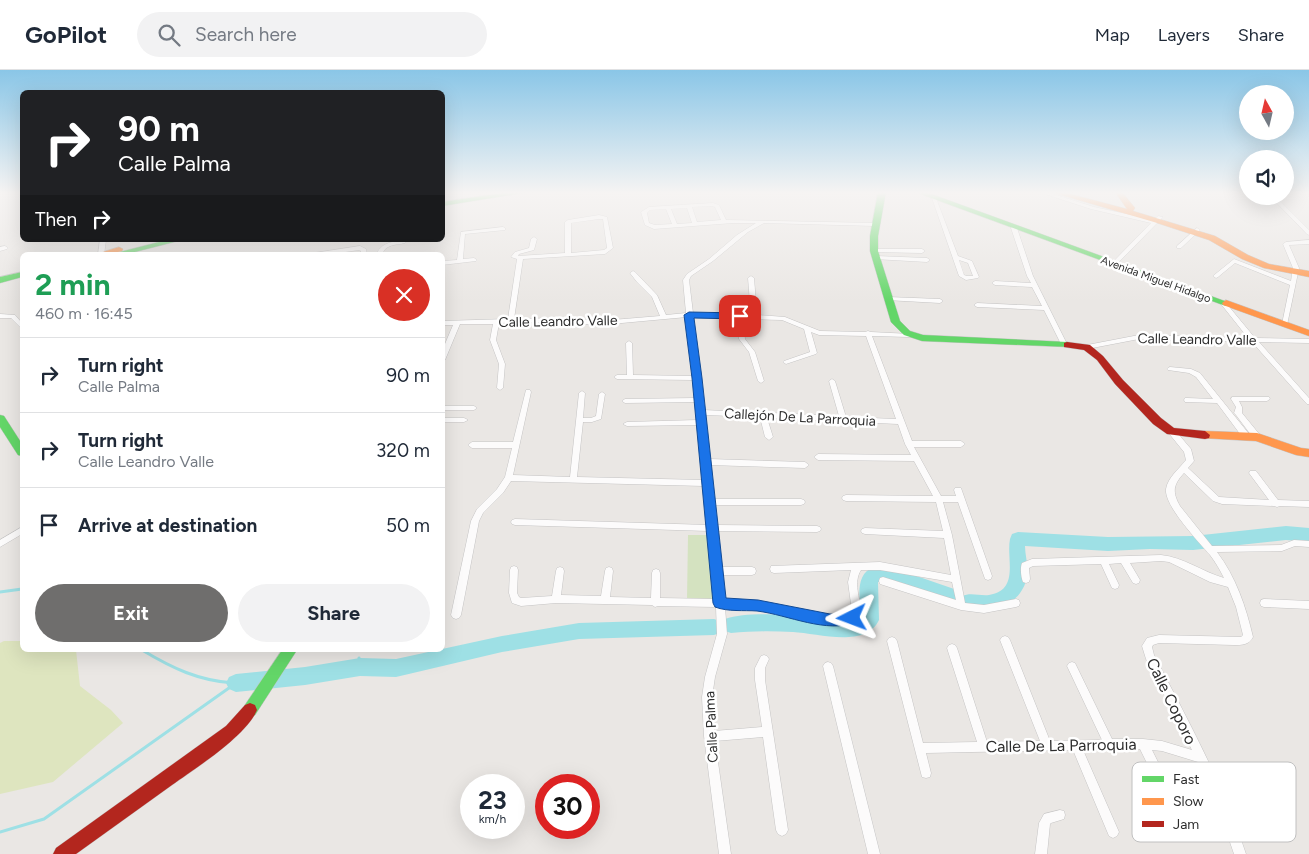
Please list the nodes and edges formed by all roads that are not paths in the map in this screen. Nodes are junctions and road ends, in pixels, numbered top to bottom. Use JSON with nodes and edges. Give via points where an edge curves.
{"nodes":[{"id":1,"x":1014,"y":228,"type":"edge"},
{"id":2,"x":498,"y":229,"type":"edge"},
{"id":3,"x":568,"y":229,"type":"edge"},
{"id":4,"x":607,"y":229,"type":"edge"},
{"id":5,"x":749,"y":229,"type":"edge"},
{"id":6,"x":875,"y":229,"type":"edge"},
{"id":7,"x":946,"y":229,"type":"edge"},
{"id":8,"x":1016,"y":229,"type":"edge"},
{"id":9,"x":1149,"y":229,"type":"edge"},
{"id":10,"x":1187,"y":229,"type":"edge"},
{"id":11,"x":1196,"y":231,"type":"junction"},
{"id":12,"x":534,"y":239,"type":"dead end"},
{"id":13,"x":150,"y":242,"type":"edge"},
{"id":14,"x":168,"y":242,"type":"edge"},
{"id":15,"x":403,"y":242,"type":"dead end"},
{"id":16,"x":1309,"y":242,"type":"edge"},
{"id":17,"x":1179,"y":247,"type":"dead end"},
{"id":18,"x":922,"y":251,"type":"dead end"},
{"id":19,"x":114,"y":252,"type":"edge"},
{"id":20,"x":118,"y":252,"type":"edge"},
{"id":21,"x":340,"y":252,"type":"edge"},
{"id":22,"x":364,"y":252,"type":"edge"},
{"id":23,"x":380,"y":252,"type":"edge"},
{"id":24,"x":568,"y":255,"type":"junction"},
{"id":25,"x":875,"y":255,"type":"junction"},
{"id":26,"x":955,"y":257,"type":"dead end"},
{"id":27,"x":520,"y":259,"type":"junction"},
{"id":28,"x":474,"y":260,"type":"dead end"},
{"id":29,"x":927,"y":260,"type":"dead end"},
{"id":30,"x":460,"y":261,"type":"junction"},
{"id":31,"x":445,"y":263,"type":"edge"},
{"id":32,"x":1114,"y":264,"type":"junction"},
{"id":33,"x":1296,"y":270,"type":"junction"},
{"id":34,"x":1309,"y":270,"type":"edge"},
{"id":35,"x":633,"y":273,"type":"dead end"},
{"id":36,"x":1309,"y":274,"type":"edge"},
{"id":37,"x":1216,"y":276,"type":"dead end"},
{"id":38,"x":20,"y":277,"type":"edge"},
{"id":39,"x":751,"y":278,"type":"dead end"},
{"id":40,"x":0,"y":282,"type":"edge"},
{"id":41,"x":995,"y":283,"type":"dead end"},
{"id":42,"x":1292,"y":284,"type":"junction"},
{"id":43,"x":1035,"y":285,"type":"junction"},
{"id":44,"x":888,"y":300,"type":"junction"},
{"id":45,"x":940,"y":301,"type":"dead end"},
{"id":46,"x":1224,"y":304,"type":"junction"},
{"id":47,"x":978,"y":305,"type":"dead end"},
{"id":48,"x":1046,"y":308,"type":"junction"},
{"id":49,"x":689,"y":315,"type":"junction"},
{"id":50,"x":0,"y":316,"type":"edge"},
{"id":51,"x":663,"y":316,"type":"junction"},
{"id":52,"x":740,"y":316,"type":"junction"},
{"id":53,"x":754,"y":317,"type":"junction"},
{"id":54,"x":511,"y":320,"type":"junction"},
{"id":55,"x":496,"y":321,"type":"junction"},
{"id":56,"x":445,"y":323,"type":"edge"},
{"id":57,"x":457,"y":323,"type":"junction"},
{"id":58,"x":20,"y":324,"type":"edge"},
{"id":59,"x":1285,"y":324,"type":"junction"},
{"id":60,"x":807,"y":329,"type":"junction"},
{"id":61,"x":868,"y":333,"type":"junction"},
{"id":62,"x":1309,"y":333,"type":"edge"},
{"id":63,"x":909,"y":335,"type":"junction"},
{"id":64,"x":1254,"y":340,"type":"junction"},
{"id":65,"x":1309,"y":341,"type":"edge"},
{"id":66,"x":446,"y":342,"type":"edge"},
{"id":67,"x":630,"y":343,"type":"dead end"},
{"id":68,"x":1064,"y":344,"type":"junction"},
{"id":69,"x":1087,"y":347,"type":"junction"},
{"id":70,"x":786,"y":362,"type":"dead end"},
{"id":71,"x":1170,"y":370,"type":"dead end"},
{"id":72,"x":616,"y":377,"type":"dead end"},
{"id":73,"x":630,"y":377,"type":"junction"},
{"id":74,"x":697,"y":378,"type":"junction"},
{"id":75,"x":761,"y":381,"type":"dead end"},
{"id":76,"x":832,"y":381,"type":"dead end"},
{"id":77,"x":500,"y":388,"type":"dead end"},
{"id":78,"x":528,"y":392,"type":"dead end"},
{"id":79,"x":582,"y":393,"type":"dead end"},
{"id":80,"x":602,"y":394,"type":"dead end"},
{"id":81,"x":1267,"y":398,"type":"dead end"},
{"id":82,"x":700,"y":400,"type":"junction"},
{"id":83,"x":1188,"y":400,"type":"dead end"},
{"id":84,"x":625,"y":401,"type":"dead end"},
{"id":85,"x":1218,"y":401,"type":"junction"},
{"id":86,"x":1309,"y":402,"type":"edge"},
{"id":87,"x":445,"y":408,"type":"edge"},
{"id":88,"x":474,"y":408,"type":"dead end"},
{"id":89,"x":701,"y":412,"type":"junction"},
{"id":90,"x":763,"y":416,"type":"junction"},
{"id":91,"x":0,"y":419,"type":"edge"},
{"id":92,"x":842,"y":419,"type":"junction"},
{"id":93,"x":445,"y":420,"type":"edge"},
{"id":94,"x":464,"y":420,"type":"dead end"},
{"id":95,"x":580,"y":420,"type":"junction"},
{"id":96,"x":702,"y":422,"type":"junction"},
{"id":97,"x":900,"y":422,"type":"junction"},
{"id":98,"x":627,"y":424,"type":"dead end"},
{"id":99,"x":1171,"y":431,"type":"junction"},
{"id":100,"x":1251,"y":436,"type":"junction"},
{"id":101,"x":770,"y":437,"type":"dead end"},
{"id":102,"x":909,"y":444,"type":"junction"},
{"id":103,"x":961,"y":444,"type":"dead end"},
{"id":104,"x":517,"y":445,"type":"junction"},
{"id":105,"x":472,"y":446,"type":"dead end"},
{"id":106,"x":20,"y":449,"type":"edge"},
{"id":107,"x":1309,"y":453,"type":"edge"},
{"id":108,"x":818,"y":457,"type":"dead end"},
{"id":109,"x":915,"y":458,"type":"junction"},
{"id":110,"x":705,"y":462,"type":"junction"},
{"id":111,"x":805,"y":465,"type":"dead end"},
{"id":112,"x":1184,"y":469,"type":"junction"},
{"id":113,"x":1254,"y":473,"type":"dead end"},
{"id":114,"x":509,"y":478,"type":"junction"},
{"id":115,"x":573,"y":480,"type":"junction"},
{"id":116,"x":706,"y":483,"type":"junction"},
{"id":117,"x":846,"y":498,"type":"dead end"},
{"id":118,"x":938,"y":500,"type":"junction"},
{"id":119,"x":709,"y":502,"type":"junction"},
{"id":120,"x":801,"y":502,"type":"dead end"},
{"id":121,"x":1277,"y":504,"type":"junction"},
{"id":122,"x":1309,"y":504,"type":"edge"},
{"id":123,"x":516,"y":522,"type":"dead end"},
{"id":124,"x":712,"y":528,"type":"junction"},
{"id":125,"x":817,"y":529,"type":"dead end"},
{"id":126,"x":20,"y":531,"type":"edge"},
{"id":127,"x":865,"y":532,"type":"dead end"},
{"id":128,"x":948,"y":535,"type":"junction"},
{"id":129,"x":0,"y":544,"type":"edge"},
{"id":130,"x":1309,"y":544,"type":"edge"},
{"id":131,"x":1210,"y":549,"type":"junction"},
{"id":132,"x":1123,"y":559,"type":"junction"},
{"id":133,"x":1102,"y":560,"type":"junction"},
{"id":134,"x":859,"y":566,"type":"junction"},
{"id":135,"x":774,"y":569,"type":"dead end"},
{"id":136,"x":514,"y":570,"type":"dead end"},
{"id":137,"x":560,"y":571,"type":"dead end"},
{"id":138,"x":609,"y":571,"type":"dead end"},
{"id":139,"x":716,"y":571,"type":"junction"},
{"id":140,"x":752,"y":571,"type":"dead end"},
{"id":141,"x":656,"y":573,"type":"dead end"},
{"id":142,"x":988,"y":576,"type":"dead end"},
{"id":143,"x":955,"y":579,"type":"junction"},
{"id":144,"x":1026,"y":579,"type":"dead end"},
{"id":145,"x":1136,"y":580,"type":"dead end"},
{"id":146,"x":883,"y":581,"type":"dead end"},
{"id":147,"x":1231,"y":584,"type":"junction"},
{"id":148,"x":1114,"y":585,"type":"dead end"},
{"id":149,"x":556,"y":599,"type":"junction"},
{"id":150,"x":605,"y":600,"type":"junction"},
{"id":151,"x":655,"y":603,"type":"junction"},
{"id":152,"x":720,"y":603,"type":"junction"},
{"id":153,"x":1016,"y":603,"type":"dead end"},
{"id":154,"x":1264,"y":603,"type":"dead end"},
{"id":155,"x":1309,"y":605,"type":"edge"},
{"id":156,"x":961,"y":606,"type":"junction"},
{"id":157,"x":456,"y":615,"type":"dead end"},
{"id":158,"x":1005,"y":640,"type":"dead end"},
{"id":159,"x":892,"y":641,"type":"dead end"},
{"id":160,"x":952,"y":648,"type":"dead end"},
{"id":161,"x":289,"y":652,"type":"edge"},
{"id":162,"x":764,"y":659,"type":"dead end"},
{"id":163,"x":828,"y":666,"type":"dead end"},
{"id":164,"x":1072,"y":666,"type":"dead end"},
{"id":165,"x":767,"y":732,"type":"junction"},
{"id":166,"x":709,"y":736,"type":"junction"},
{"id":167,"x":1109,"y":744,"type":"junction"},
{"id":168,"x":1143,"y":744,"type":"junction"},
{"id":169,"x":1076,"y":745,"type":"junction"},
{"id":170,"x":1047,"y":746,"type":"junction"},
{"id":171,"x":984,"y":747,"type":"junction"},
{"id":172,"x":920,"y":748,"type":"junction"},
{"id":173,"x":1200,"y":757,"type":"junction"},
{"id":174,"x":1152,"y":762,"type":"edge"},
{"id":175,"x":1203,"y":762,"type":"edge"},
{"id":176,"x":926,"y":773,"type":"dead end"},
{"id":177,"x":1060,"y":815,"type":"dead end"},
{"id":178,"x":782,"y":830,"type":"dead end"},
{"id":179,"x":1113,"y":832,"type":"dead end"},
{"id":180,"x":1236,"y":842,"type":"edge"},
{"id":181,"x":62,"y":854,"type":"edge"},
{"id":182,"x":725,"y":854,"type":"edge"},
{"id":183,"x":874,"y":854,"type":"edge"},
{"id":184,"x":1041,"y":854,"type":"edge"},
{"id":185,"x":1240,"y":854,"type":"edge"}],
"edges":[{"from":1,"to":43,"type":"street"},
{"from":2,"to":30,"type":"street","via":[[463,233]]},
{"from":3,"to":24,"type":"street"},
{"from":4,"to":24,"type":"street","via":[[610,250]]},
{"from":5,"to":49,"type":"street","name":"Calle Palma","via":[[687,276]]},
{"from":6,"to":25,"type":"main road"},
{"from":7,"to":26,"type":"street"},
{"from":8,"to":32,"type":"main road","name":"Avenida Miguel Hidalgo"},
{"from":9,"to":32,"type":"street"},
{"from":10,"to":11,"type":"main road"},
{"from":11,"to":17,"type":"street"},
{"from":11,"to":33,"type":"main road","via":[[1222,239],[1252,256]]},
{"from":12,"to":27,"type":"street","via":[[532,249],[515,254],[515,258]]},
{"from":13,"to":19,"type":"main road"},
{"from":14,"to":20,"type":"main road"},
{"from":15,"to":23,"type":"street","via":[[383,246]]},
{"from":16,"to":33,"type":"street","via":[[1286,244]]},
{"from":18,"to":25,"type":"street"},
{"from":21,"to":22,"type":"street","via":[[363,248]]},
{"from":24,"to":27,"type":"street"},
{"from":25,"to":29,"type":"street"},
{"from":25,"to":44,"type":"main road"},
{"from":27,"to":54,"type":"street"},
{"from":28,"to":30,"type":"street"},
{"from":30,"to":31,"type":"street"},
{"from":32,"to":46,"type":"main road","name":"Avenida Miguel Hidalgo"},
{"from":33,"to":34,"type":"main road"},
{"from":33,"to":36,"type":"main road"},
{"from":33,"to":42,"type":"street"},
{"from":35,"to":51,"type":"street","via":[[657,299]]},
{"from":37,"to":42,"type":"street","via":[[1234,260]]},
{"from":38,"to":40,"type":"main road"},
{"from":39,"to":53,"type":"street"},
{"from":41,"to":43,"type":"street"},
{"from":42,"to":59,"type":"street"},
{"from":43,"to":48,"type":"street"},
{"from":44,"to":45,"type":"street"},
{"from":44,"to":63,"type":"main road","via":[[896,322]]},
{"from":46,"to":59,"type":"main road","name":"Avenida Miguel Hidalgo"},
{"from":46,"to":64,"type":"street"},
{"from":47,"to":48,"type":"street"},
{"from":48,"to":68,"type":"street"},
{"from":49,"to":51,"type":"street","name":"Calle Leandro Valle"},
{"from":49,"to":52,"type":"street","name":"Calle Leandro Valle"},
{"from":49,"to":74,"type":"street","name":"Calle Palma"},
{"from":50,"to":58,"type":"street","via":[[14,316]]},
{"from":51,"to":54,"type":"street","name":"Calle Leandro Valle","via":[[600,323]]},
{"from":52,"to":53,"type":"street","name":"Calle Leandro Valle"},
{"from":52,"to":75,"type":"street","via":[[742,339],[752,352]]},
{"from":53,"to":60,"type":"street","name":"Calle Leandro Valle","via":[[783,318]]},
{"from":54,"to":55,"type":"street","name":"Calle Leandro Valle"},
{"from":55,"to":57,"type":"street","name":"Calle Leandro Valle"},
{"from":55,"to":77,"type":"street","via":[[493,340],[502,364]]},
{"from":56,"to":57,"type":"street","name":"Calle Leandro Valle"},
{"from":57,"to":66,"type":"street"},
{"from":59,"to":62,"type":"main road","name":"Avenida Miguel Hidalgo"},
{"from":60,"to":61,"type":"street","name":"Calle Leandro Valle"},
{"from":60,"to":70,"type":"street","via":[[814,353]]},
{"from":61,"to":63,"type":"street","name":"Calle Leandro Valle"},
{"from":61,"to":97,"type":"street","name":"Callejón De La Parroquia"},
{"from":63,"to":68,"type":"main road"},
{"from":64,"to":65,"type":"street","name":"Calle Leandro Valle"},
{"from":64,"to":69,"type":"street","name":"Calle Leandro Valle","via":[[1139,337]]},
{"from":64,"to":86,"type":"street"},
{"from":67,"to":73,"type":"street"},
{"from":68,"to":69,"type":"main road"},
{"from":69,"to":99,"type":"main road","via":[[1157,421]]},
{"from":71,"to":85,"type":"street","via":[[1194,372]]},
{"from":72,"to":73,"type":"street"},
{"from":73,"to":74,"type":"street"},
{"from":74,"to":82,"type":"street","name":"Calle Palma"},
{"from":76,"to":92,"type":"street"},
{"from":78,"to":104,"type":"street"},
{"from":79,"to":95,"type":"street"},
{"from":80,"to":95,"type":"street","via":[[600,418]]},
{"from":81,"to":100,"type":"street","via":[[1234,399]]},
{"from":82,"to":84,"type":"street"},
{"from":82,"to":89,"type":"street","name":"Calle Palma"},
{"from":83,"to":85,"type":"street"},
{"from":85,"to":100,"type":"street"},
{"from":87,"to":88,"type":"street"},
{"from":89,"to":90,"type":"street","name":"Callejón De La Parroquia"},
{"from":89,"to":96,"type":"street","name":"Calle Palma"},
{"from":90,"to":92,"type":"street","name":"Callejón De La Parroquia"},
{"from":90,"to":101,"type":"street"},
{"from":91,"to":106,"type":"main road"},
{"from":92,"to":97,"type":"street","name":"Callejón De La Parroquia"},
{"from":93,"to":94,"type":"street"},
{"from":95,"to":115,"type":"street"},
{"from":96,"to":98,"type":"street"},
{"from":96,"to":110,"type":"street","name":"Calle Palma"},
{"from":97,"to":102,"type":"street","name":"Callejón De La Parroquia"},
{"from":99,"to":100,"type":"main road"},
{"from":99,"to":112,"type":"street","via":[[1188,451],[1190,460]]},
{"from":100,"to":107,"type":"main road"},
{"from":102,"to":103,"type":"street"},
{"from":102,"to":109,"type":"street","name":"Callejón De La Parroquia"},
{"from":104,"to":105,"type":"street"},
{"from":104,"to":114,"type":"street"},
{"from":108,"to":109,"type":"street"},
{"from":109,"to":118,"type":"street","name":"Callejón De La Parroquia"},
{"from":110,"to":111,"type":"street"},
{"from":110,"to":116,"type":"street","name":"Calle Palma"},
{"from":112,"to":121,"type":"street","via":[[1216,499]]},
{"from":112,"to":131,"type":"street","name":"Calle Coporo","via":[[1171,483],[1170,494]]},
{"from":113,"to":121,"type":"street"},
{"from":114,"to":115,"type":"street"},
{"from":114,"to":157,"type":"street","via":[[476,516]]},
{"from":115,"to":116,"type":"street"},
{"from":116,"to":119,"type":"street","name":"Calle Palma"},
{"from":117,"to":118,"type":"street"},
{"from":118,"to":128,"type":"street","name":"Callejón De La Parroquia"},
{"from":118,"to":142,"type":"street","via":[[960,495]]},
{"from":119,"to":120,"type":"street"},
{"from":119,"to":124,"type":"street","name":"Calle Palma"},
{"from":121,"to":122,"type":"street"},
{"from":123,"to":124,"type":"street"},
{"from":124,"to":125,"type":"street"},
{"from":124,"to":139,"type":"street","name":"Calle Palma"},
{"from":126,"to":129,"type":"street"},
{"from":127,"to":128,"type":"street"},
{"from":128,"to":143,"type":"street","name":"Callejón De La Parroquia"},
{"from":130,"to":131,"type":"street","via":[[1294,543],[1282,548]]},
{"from":131,"to":147,"type":"street","name":"Calle Coporo"},
{"from":132,"to":133,"type":"street"},
{"from":132,"to":145,"type":"street"},
{"from":132,"to":147,"type":"street","via":[[1165,558]]},
{"from":133,"to":144,"type":"street","via":[[1028,563]]},
{"from":133,"to":148,"type":"street"},
{"from":134,"to":135,"type":"street"},
{"from":134,"to":143,"type":"street","via":[[880,566]]},
{"from":134,"to":152,"type":"street","via":[[852,580],[858,612],[843,621],[758,605]]},
{"from":136,"to":149,"type":"street","via":[[515,600]]},
{"from":137,"to":149,"type":"street"},
{"from":138,"to":150,"type":"street"},
{"from":139,"to":140,"type":"street"},
{"from":139,"to":152,"type":"street","name":"Calle Palma"},
{"from":141,"to":151,"type":"street"},
{"from":143,"to":156,"type":"street","name":"Callejón De La Parroquia"},
{"from":146,"to":156,"type":"street"},
{"from":147,"to":173,"type":"street","name":"Calle Coporo","via":[[1247,630],[1248,637],[1243,641],[1159,639],[1150,641],[1147,646],[1149,656]]},
{"from":149,"to":150,"type":"street"},
{"from":150,"to":151,"type":"street"},
{"from":151,"to":152,"type":"street"},
{"from":152,"to":166,"type":"street","name":"Calle Palma","via":[[722,634],[707,697]]},
{"from":153,"to":156,"type":"street","via":[[984,609]]},
{"from":154,"to":155,"type":"street"},
{"from":158,"to":170,"type":"street"},
{"from":159,"to":172,"type":"street"},
{"from":160,"to":171,"type":"street"},
{"from":161,"to":181,"type":"main road","via":[[259,698],[231,731]]},
{"from":162,"to":165,"type":"street","via":[[760,680]]},
{"from":163,"to":183,"type":"street"},
{"from":164,"to":167,"type":"street"},
{"from":165,"to":166,"type":"street"},
{"from":165,"to":178,"type":"street"},
{"from":166,"to":182,"type":"street","name":"Calle Palma"},
{"from":167,"to":168,"type":"street","name":"Calle De La Parroquia"},
{"from":167,"to":169,"type":"street","name":"Calle De La Parroquia"},
{"from":168,"to":173,"type":"street","name":"Calle De La Parroquia"},
{"from":168,"to":174,"type":"street"},
{"from":169,"to":170,"type":"street","name":"Calle De La Parroquia"},
{"from":169,"to":179,"type":"street"},
{"from":170,"to":171,"type":"street","name":"Calle De La Parroquia"},
{"from":171,"to":172,"type":"street","name":"Calle De La Parroquia"},
{"from":172,"to":176,"type":"street"},
{"from":173,"to":175,"type":"street","name":"Calle Coporo"},
{"from":177,"to":184,"type":"street","via":[[1048,818]]},
{"from":180,"to":185,"type":"street","name":"Calle Coporo"}]}
